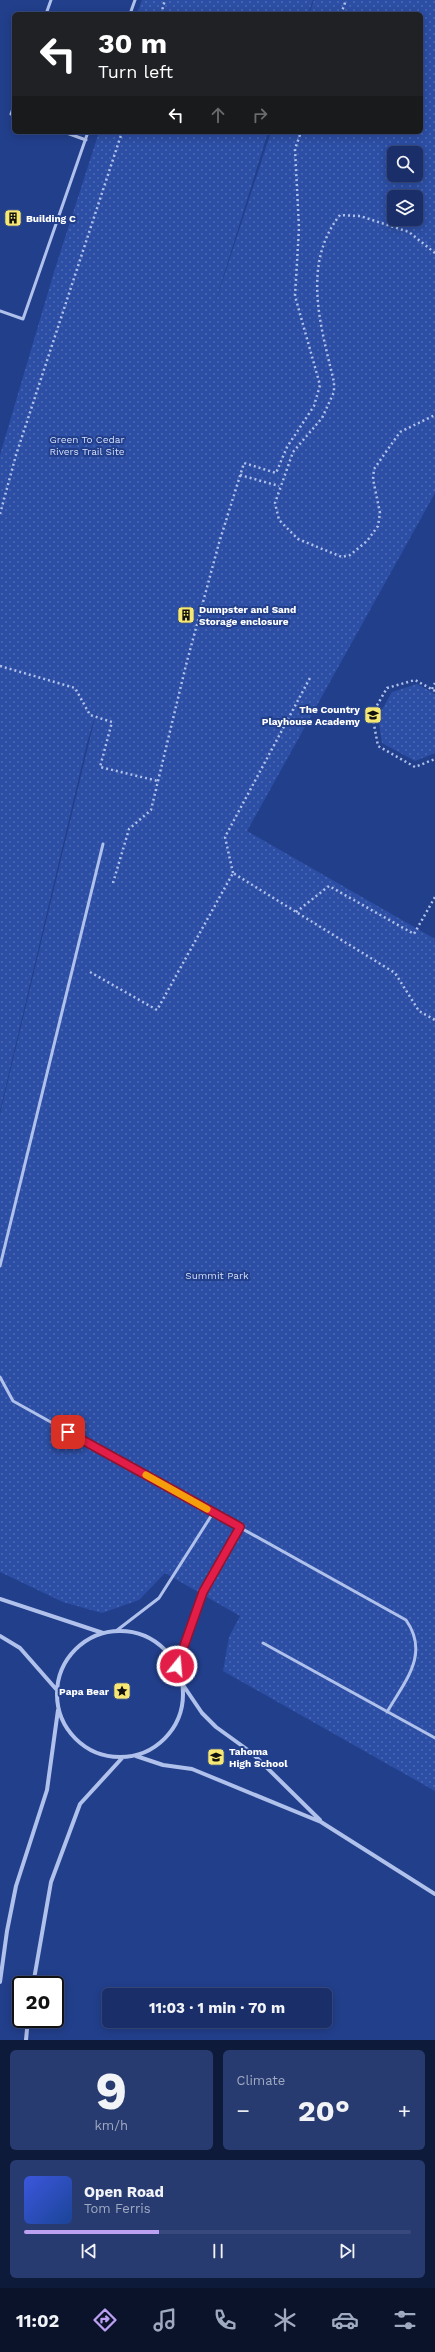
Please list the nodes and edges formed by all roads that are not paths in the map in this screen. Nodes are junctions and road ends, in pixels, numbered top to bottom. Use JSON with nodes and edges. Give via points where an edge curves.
{"nodes":[{"id":1,"x":51,"y":0,"type":"edge"},
{"id":2,"x":135,"y":0,"type":"edge"},
{"id":3,"x":47,"y":12,"type":"edge"},
{"id":4,"x":131,"y":12,"type":"edge"},
{"id":5,"x":70,"y":134,"type":"edge"},
{"id":6,"x":88,"y":134,"type":"edge"},
{"id":7,"x":86,"y":140,"type":"junction"},
{"id":8,"x":0,"y":311,"type":"edge"},
{"id":9,"x":103,"y":844,"type":"dead end"},
{"id":10,"x":0,"y":1266,"type":"edge"},
{"id":11,"x":0,"y":1377,"type":"edge"},
{"id":12,"x":213,"y":1512,"type":"junction"},
{"id":13,"x":240,"y":1527,"type":"junction"},
{"id":14,"x":0,"y":1599,"type":"edge"},
{"id":15,"x":116,"y":1631,"type":"junction"},
{"id":16,"x":104,"y":1633,"type":"junction"},
{"id":17,"x":0,"y":1636,"type":"edge"},
{"id":18,"x":263,"y":1642,"type":"dead end"},
{"id":19,"x":177,"y":1666,"type":"junction"},
{"id":20,"x":182,"y":1684,"type":"junction"},
{"id":21,"x":56,"y":1689,"type":"junction"},
{"id":22,"x":58,"y":1709,"type":"junction"},
{"id":23,"x":388,"y":1712,"type":"junction"},
{"id":24,"x":435,"y":1738,"type":"edge"},
{"id":25,"x":136,"y":1756,"type":"junction"},
{"id":26,"x":123,"y":1757,"type":"junction"},
{"id":27,"x":321,"y":1822,"type":"junction"},
{"id":28,"x":435,"y":1894,"type":"edge"},
{"id":29,"x":35,"y":1976,"type":"edge"},
{"id":30,"x":0,"y":1982,"type":"edge"},
{"id":31,"x":27,"y":2028,"type":"edge"},
{"id":32,"x":26,"y":2040,"type":"edge"}],
"edges":[{"from":1,"to":3,"type":"lane"},
{"from":2,"to":4,"type":"lane"},
{"from":5,"to":7,"type":"lane"},
{"from":6,"to":7,"type":"lane"},
{"from":7,"to":8,"type":"lane","via":[[22,319]]},
{"from":9,"to":10,"type":"lane"},
{"from":11,"to":12,"type":"lane","via":[[13,1401]]},
{"from":12,"to":13,"type":"lane"},
{"from":12,"to":15,"type":"lane","via":[[159,1598]]},
{"from":13,"to":19,"type":"lane","via":[[203,1592]]},
{"from":13,"to":23,"type":"lane","via":[[406,1620],[413,1630],[416,1641],[416,1659]]},
{"from":14,"to":16,"type":"street"},
{"from":15,"to":16,"type":"street"},
{"from":15,"to":19,"type":"street","via":[[131,1631],[152,1638],[169,1653]]},
{"from":16,"to":21,"type":"street","via":[[88,1638],[71,1653],[61,1670]]},
{"from":17,"to":21,"type":"street","via":[[20,1648]]},
{"from":18,"to":23,"type":"lane"},
{"from":19,"to":20,"type":"street"},
{"from":20,"to":25,"type":"street","via":[[184,1694],[180,1716],[169,1735],[154,1748]]},
{"from":20,"to":27,"type":"street","via":[[202,1714],[252,1753]]},
{"from":21,"to":22,"type":"street"},
{"from":22,"to":26,"type":"street","via":[[66,1728],[79,1743],[96,1753],[116,1758]]},
{"from":22,"to":30,"type":"street","via":[[47,1790],[16,1886]]},
{"from":23,"to":24,"type":"lane"},
{"from":25,"to":26,"type":"street"},
{"from":25,"to":27,"type":"street","via":[[164,1765],[192,1769]]},
{"from":26,"to":29,"type":"street","via":[[80,1804],[51,1882]]},
{"from":27,"to":28,"type":"street"},
{"from":31,"to":32,"type":"street"}]}
